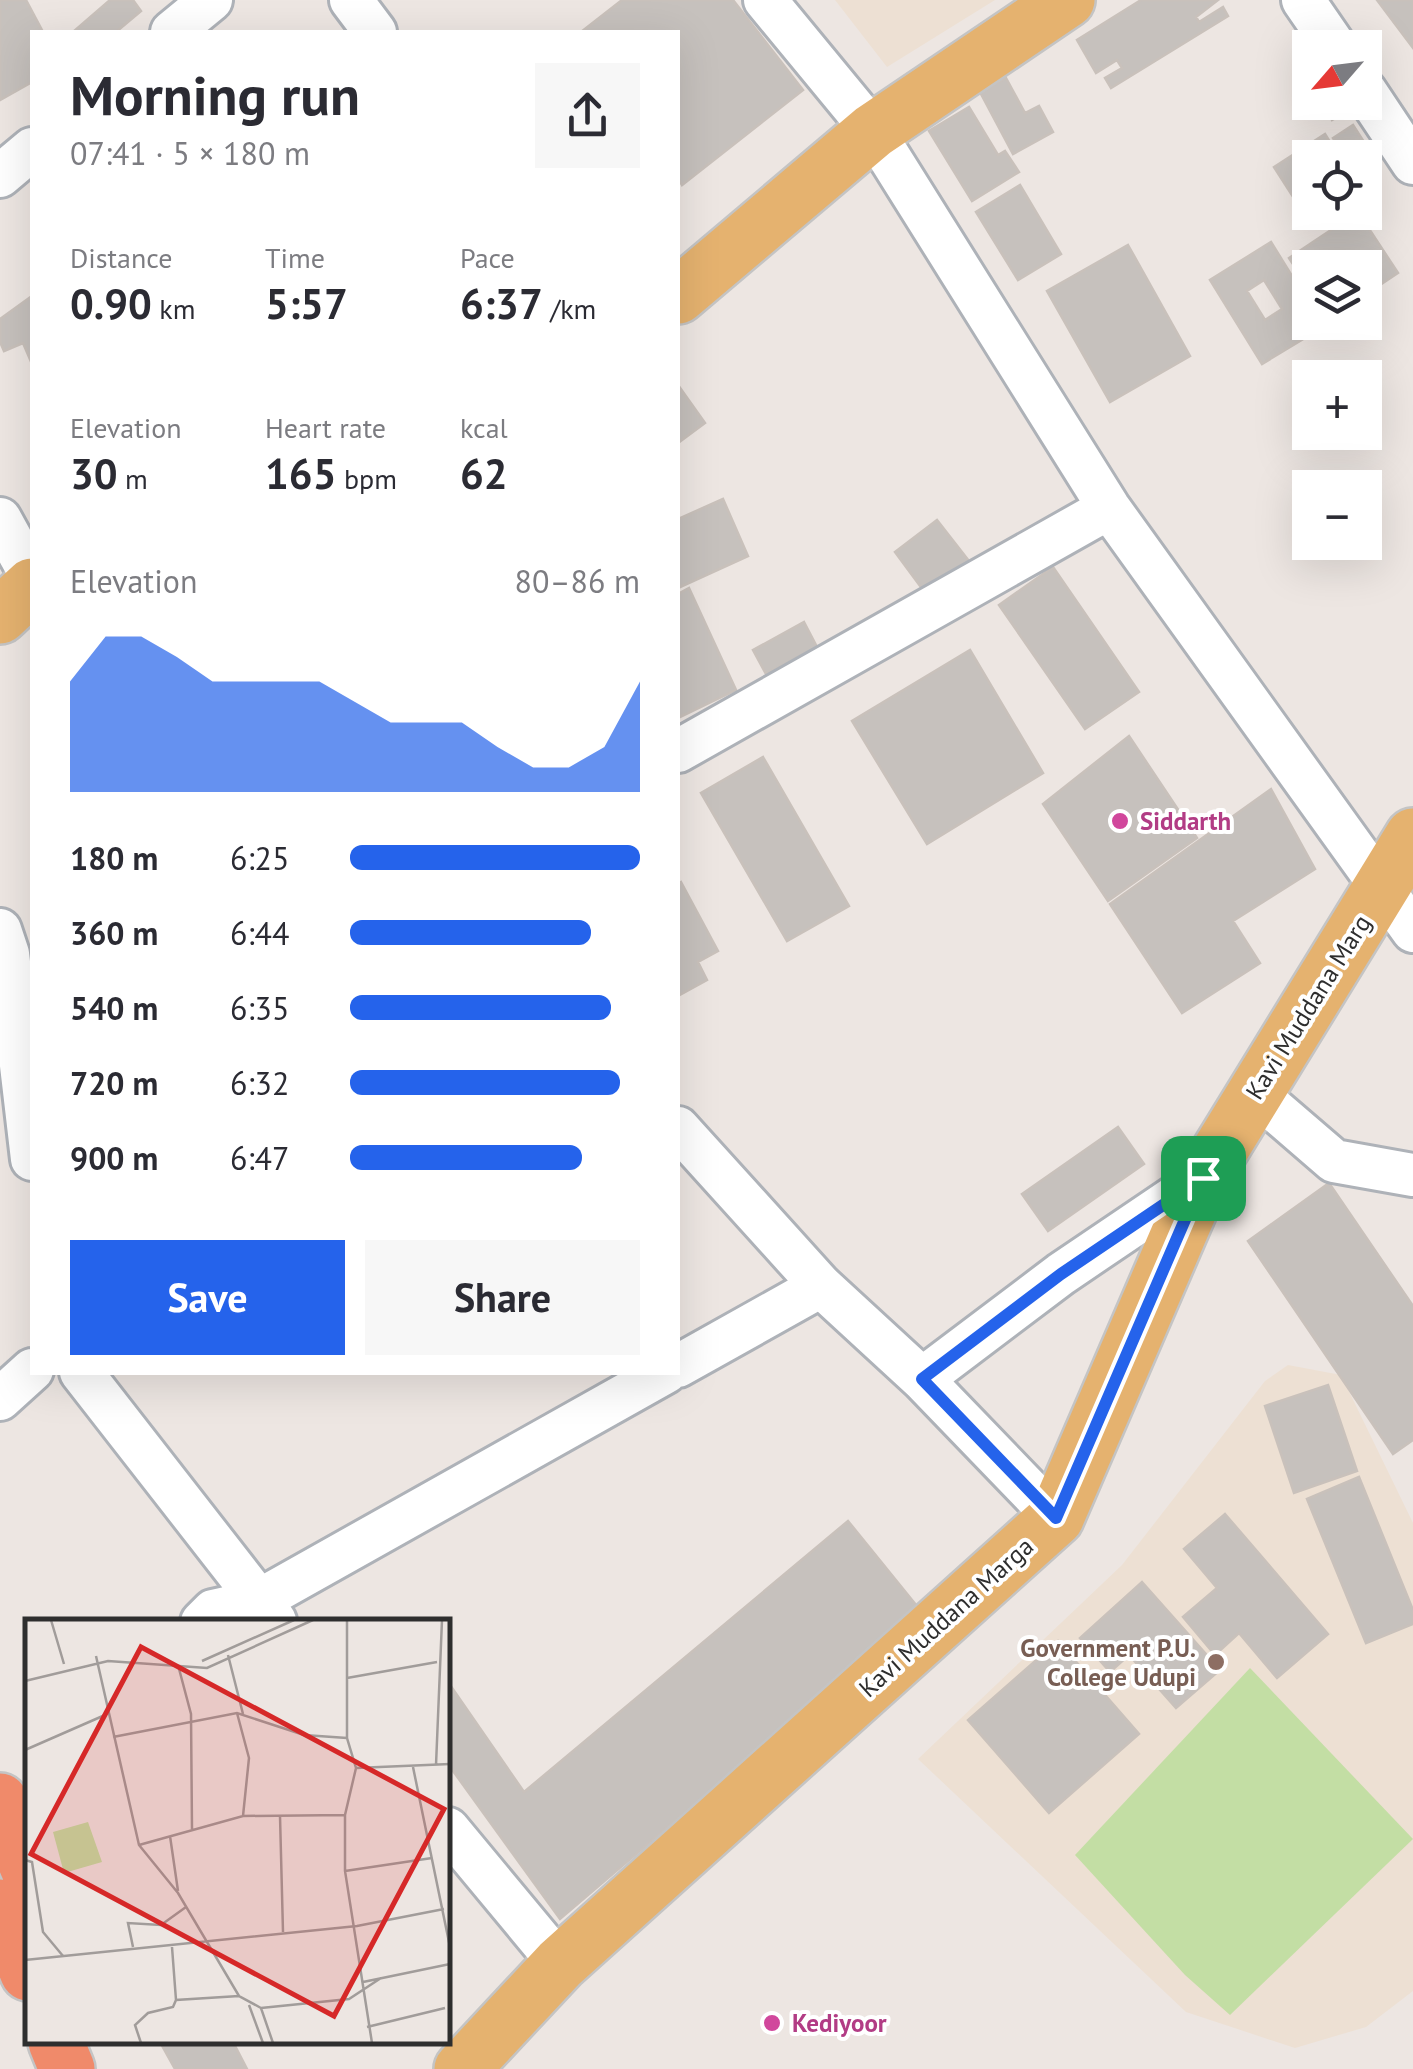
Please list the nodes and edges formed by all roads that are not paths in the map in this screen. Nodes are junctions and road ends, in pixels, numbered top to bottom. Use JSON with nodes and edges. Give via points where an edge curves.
{"nodes":[{"id":1,"x":211,"y":0,"type":"edge"},
{"id":2,"x":350,"y":0,"type":"edge"},
{"id":3,"x":765,"y":0,"type":"edge"},
{"id":4,"x":1067,"y":0,"type":"edge"},
{"id":5,"x":174,"y":30,"type":"edge"},
{"id":6,"x":373,"y":30,"type":"edge"},
{"id":7,"x":1382,"y":116,"type":"edge"},
{"id":8,"x":873,"y":130,"type":"junction"},
{"id":9,"x":30,"y":151,"type":"edge"},
{"id":10,"x":1413,"y":162,"type":"edge"},
{"id":11,"x":0,"y":176,"type":"edge"},
{"id":12,"x":680,"y":294,"type":"edge"},
{"id":13,"x":1108,"y":508,"type":"junction"},
{"id":14,"x":0,"y":519,"type":"edge"},
{"id":15,"x":30,"y":573,"type":"edge"},
{"id":16,"x":30,"y":588,"type":"edge"},
{"id":17,"x":0,"y":616,"type":"edge"},
{"id":18,"x":680,"y":750,"type":"edge"},
{"id":19,"x":1413,"y":836,"type":"edge"},
{"id":20,"x":1398,"y":909,"type":"edge"},
{"id":21,"x":0,"y":930,"type":"edge"},
{"id":22,"x":1255,"y":1093,"type":"junction"},
{"id":23,"x":680,"y":1130,"type":"edge"},
{"id":24,"x":30,"y":1142,"type":"edge"},
{"id":25,"x":1413,"y":1174,"type":"edge"},
{"id":26,"x":1203,"y":1178,"type":"junction"},
{"id":27,"x":822,"y":1286,"type":"junction"},
{"id":28,"x":680,"y":1365,"type":"edge"},
{"id":29,"x":30,"y":1372,"type":"edge"},
{"id":30,"x":82,"y":1375,"type":"edge"},
{"id":31,"x":661,"y":1375,"type":"edge"},
{"id":32,"x":922,"y":1379,"type":"junction"},
{"id":33,"x":0,"y":1399,"type":"edge"},
{"id":34,"x":1056,"y":1518,"type":"junction"},
{"id":35,"x":266,"y":1611,"type":"edge"},
{"id":36,"x":205,"y":1619,"type":"edge"},
{"id":37,"x":8,"y":1802,"type":"edge"},
{"id":38,"x":450,"y":1831,"type":"edge"},
{"id":39,"x":25,"y":1858,"type":"edge"},
{"id":40,"x":0,"y":1907,"type":"edge"},
{"id":41,"x":560,"y":1964,"type":"junction"},
{"id":42,"x":25,"y":1966,"type":"edge"},
{"id":43,"x":57,"y":2044,"type":"edge"},
{"id":44,"x":98,"y":2044,"type":"edge"},
{"id":45,"x":67,"y":2069,"type":"edge"},
{"id":46,"x":108,"y":2069,"type":"edge"},
{"id":47,"x":462,"y":2069,"type":"edge"}],
"edges":[{"from":1,"to":5,"type":"street"},
{"from":2,"to":6,"type":"street"},
{"from":3,"to":8,"type":"street"},
{"from":4,"to":8,"type":"main road"},
{"from":7,"to":10,"type":"street"},
{"from":8,"to":12,"type":"main road"},
{"from":8,"to":13,"type":"street"},
{"from":9,"to":11,"type":"street"},
{"from":13,"to":18,"type":"street"},
{"from":13,"to":20,"type":"street"},
{"from":14,"to":15,"type":"street"},
{"from":16,"to":17,"type":"main road"},
{"from":19,"to":20,"type":"main road","name":"Kavi Muddana Marg"},
{"from":20,"to":22,"type":"main road","name":"Kavi Muddana Marg"},
{"from":21,"to":24,"type":"street"},
{"from":22,"to":25,"type":"street","via":[[1334,1161]]},
{"from":22,"to":26,"type":"main road","name":"Kavi Muddana Marg"},
{"from":23,"to":27,"type":"street"},
{"from":26,"to":32,"type":"street"},
{"from":26,"to":34,"type":"main road","name":"Kavi Muddana Marga"},
{"from":27,"to":28,"type":"street"},
{"from":27,"to":32,"type":"street"},
{"from":29,"to":33,"type":"street"},
{"from":30,"to":35,"type":"street"},
{"from":31,"to":35,"type":"street"},
{"from":32,"to":34,"type":"street"},
{"from":34,"to":41,"type":"main road","name":"Kavi Muddana Marga"},
{"from":35,"to":36,"type":"street","via":[[213,1611]]},
{"from":37,"to":39,"type":"highway"},
{"from":38,"to":41,"type":"street"},
{"from":40,"to":42,"type":"highway"},
{"from":41,"to":47,"type":"main road"},
{"from":43,"to":45,"type":"highway"},
{"from":44,"to":46,"type":"highway"}]}
